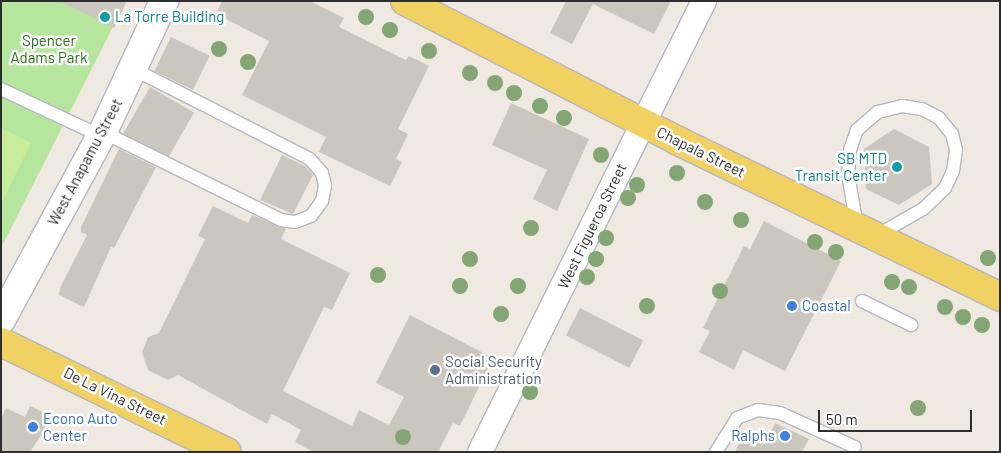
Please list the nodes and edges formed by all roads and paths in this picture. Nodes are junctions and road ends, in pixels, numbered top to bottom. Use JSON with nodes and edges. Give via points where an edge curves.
{"nodes":[{"id":1,"x":164,"y":1,"type":"edge"},
{"id":2,"x":405,"y":1,"type":"edge"},
{"id":3,"x":704,"y":1,"type":"edge"},
{"id":4,"x":133,"y":69,"type":"junction"},
{"id":5,"x":1,"y":89,"type":"edge"},
{"id":6,"x":642,"y":122,"type":"junction"},
{"id":7,"x":102,"y":134,"type":"junction"},
{"id":8,"x":867,"y":231,"type":"junction"},
{"id":9,"x":1000,"y":297,"type":"edge"},
{"id":10,"x":862,"y":301,"type":"dead end"},
{"id":11,"x":1,"y":320,"type":"edge"},
{"id":12,"x":911,"y":324,"type":"dead end"},
{"id":13,"x":1,"y":342,"type":"edge"},
{"id":14,"x":855,"y":447,"type":"dead end"},
{"id":15,"x":227,"y":452,"type":"edge"},
{"id":16,"x":480,"y":452,"type":"edge"},
{"id":17,"x":716,"y":452,"type":"edge"}],
"edges":[{"from":1,"to":4,"type":"street","name":"West Anapamu Street"},
{"from":2,"to":6,"type":"main road","name":"Chapala Street"},
{"from":3,"to":6,"type":"street","name":"West Figueroa Street"},
{"from":4,"to":7,"type":"street","name":"West Anapamu Street"},
{"from":4,"to":7,"type":"lane","via":[[310,159],[322,173],[325,185],[322,201],[311,216],[295,222],[282,220]]},
{"from":5,"to":7,"type":"lane"},
{"from":6,"to":8,"type":"main road","name":"Chapala Street"},
{"from":6,"to":16,"type":"street","name":"West Figueroa Street"},
{"from":7,"to":11,"type":"street","name":"West Anapamu Street"},
{"from":8,"to":8,"type":"lane","via":[[848,174],[850,150],[857,130],[878,112],[902,106],[922,109],[939,118],[952,134],[956,150],[953,171],[945,188],[923,208]]},
{"from":8,"to":9,"type":"main road","name":"Chapala Street"},
{"from":10,"to":12,"type":"lane"},
{"from":13,"to":15,"type":"main road","name":"De La Vina Street"},
{"from":14,"to":17,"type":"lane","via":[[780,413],[758,410],[737,418]]}]}
